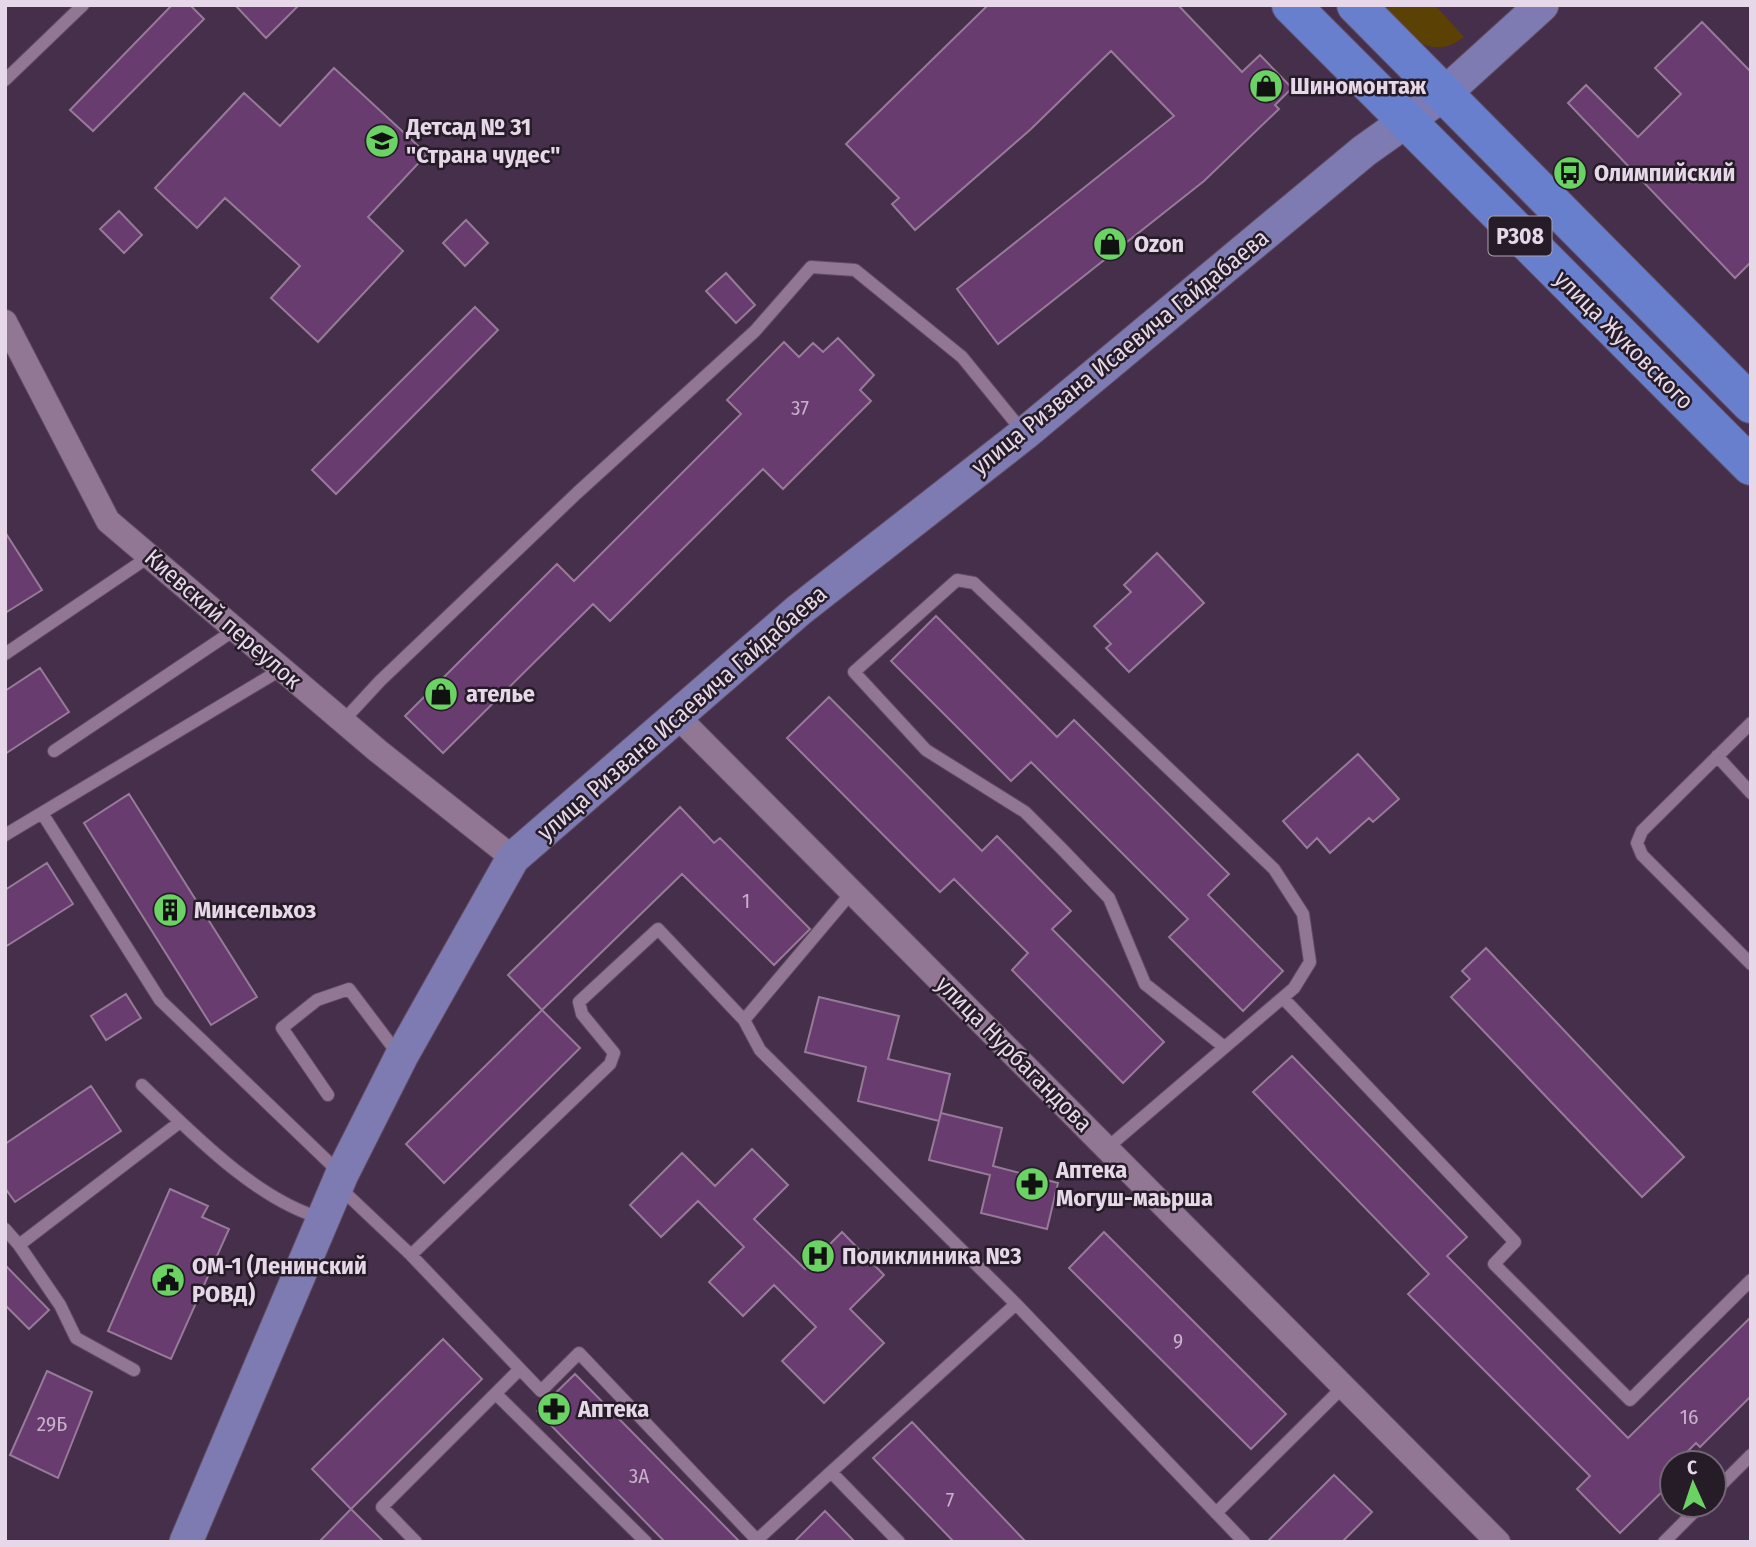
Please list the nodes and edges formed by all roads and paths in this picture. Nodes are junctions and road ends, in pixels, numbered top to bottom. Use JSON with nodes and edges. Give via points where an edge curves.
{"nodes":[{"id":1,"x":83,"y":5,"type":"edge"},
{"id":2,"x":1291,"y":5,"type":"edge"},
{"id":3,"x":1356,"y":5,"type":"edge"},
{"id":4,"x":1542,"y":5,"type":"edge"},
{"id":5,"x":5,"y":80,"type":"edge"},
{"id":6,"x":1444,"y":94,"type":"junction"},
{"id":7,"x":1404,"y":121,"type":"junction"},
{"id":8,"x":5,"y":322,"type":"edge"},
{"id":9,"x":1751,"y":404,"type":"edge"},
{"id":10,"x":1024,"y":434,"type":"junction"},
{"id":11,"x":1751,"y":466,"type":"edge"},
{"id":12,"x":150,"y":556,"type":"junction"},
{"id":13,"x":236,"y":629,"type":"junction"},
{"id":14,"x":5,"y":654,"type":"edge"},
{"id":15,"x":282,"y":669,"type":"junction"},
{"id":16,"x":677,"y":716,"type":"junction"},
{"id":17,"x":343,"y":721,"type":"junction"},
{"id":18,"x":1751,"y":723,"type":"edge"},
{"id":19,"x":54,"y":751,"type":"dead end"},
{"id":20,"x":1717,"y":756,"type":"junction"},
{"id":21,"x":1751,"y":793,"type":"edge"},
{"id":22,"x":42,"y":813,"type":"junction"},
{"id":23,"x":5,"y":835,"type":"edge"},
{"id":24,"x":513,"y":858,"type":"junction"},
{"id":25,"x":852,"y":892,"type":"junction"},
{"id":26,"x":1751,"y":964,"type":"edge"},
{"id":27,"x":1283,"y":998,"type":"junction"},
{"id":28,"x":744,"y":1020,"type":"junction"},
{"id":29,"x":1223,"y":1046,"type":"junction"},
{"id":30,"x":401,"y":1057,"type":"junction"},
{"id":31,"x":142,"y":1085,"type":"dead end"},
{"id":32,"x":328,"y":1095,"type":"dead end"},
{"id":33,"x":180,"y":1122,"type":"junction"},
{"id":34,"x":1107,"y":1148,"type":"junction"},
{"id":35,"x":339,"y":1180,"type":"junction"},
{"id":36,"x":321,"y":1219,"type":"junction"},
{"id":37,"x":5,"y":1228,"type":"edge"},
{"id":38,"x":19,"y":1245,"type":"junction"},
{"id":39,"x":411,"y":1255,"type":"junction"},
{"id":40,"x":1751,"y":1280,"type":"edge"},
{"id":41,"x":1016,"y":1304,"type":"junction"},
{"id":42,"x":520,"y":1369,"type":"junction"},
{"id":43,"x":134,"y":1370,"type":"dead end"},
{"id":44,"x":1344,"y":1386,"type":"junction"},
{"id":45,"x":496,"y":1394,"type":"junction"},
{"id":46,"x":1751,"y":1455,"type":"edge"},
{"id":47,"x":831,"y":1472,"type":"junction"},
{"id":48,"x":1728,"y":1478,"type":"edge"},
{"id":49,"x":1216,"y":1513,"type":"junction"},
{"id":50,"x":1687,"y":1519,"type":"edge"},
{"id":51,"x":191,"y":1539,"type":"edge"},
{"id":52,"x":416,"y":1542,"type":"edge"},
{"id":53,"x":646,"y":1542,"type":"edge"},
{"id":54,"x":899,"y":1542,"type":"edge"},
{"id":55,"x":1244,"y":1542,"type":"edge"},
{"id":56,"x":1498,"y":1542,"type":"edge"},
{"id":57,"x":1664,"y":1542,"type":"edge"}],
"edges":[{"from":1,"to":5,"type":"lane"},
{"from":2,"to":7,"type":"main road","name":"улица Жуковского","number":"P308"},
{"from":3,"to":6,"type":"main road","number":"P308"},
{"from":4,"to":6,"type":"street","name":"улица Ризвана Исаевича Гайдабаева"},
{"from":6,"to":7,"type":"street","name":"улица Ризвана Исаевича Гайдабаева"},
{"from":6,"to":9,"type":"main road","number":"P308"},
{"from":7,"to":10,"type":"street","name":"улица Ризвана Исаевича Гайдабаева"},
{"from":7,"to":11,"type":"main road","name":"улица Жуковского","number":"P308"},
{"from":8,"to":12,"type":"street","name":"Киевский переулок","via":[[108,521]]},
{"from":10,"to":16,"type":"street","name":"улица Ризвана Исаевича Гайдабаева","via":[[799,610]]},
{"from":10,"to":17,"type":"lane","via":[[962,357],[855,270],[811,267],[755,331],[577,493]]},
{"from":12,"to":13,"type":"street","name":"Киевский переулок"},
{"from":12,"to":14,"type":"lane"},
{"from":13,"to":15,"type":"street","name":"Киевский переулок"},
{"from":13,"to":19,"type":"lane"},
{"from":15,"to":17,"type":"street","name":"Киевский переулок"},
{"from":15,"to":22,"type":"lane"},
{"from":16,"to":24,"type":"street","name":"улица Ризвана Исаевича Гайдабаева"},
{"from":16,"to":25,"type":"street","name":"улица Нурбагандова"},
{"from":17,"to":24,"type":"street","name":"Киевский переулок"},
{"from":18,"to":20,"type":"lane"},
{"from":20,"to":21,"type":"lane"},
{"from":20,"to":26,"type":"lane","via":[[1642,831],[1637,843],[1642,855]]},
{"from":22,"to":23,"type":"lane"},
{"from":22,"to":35,"type":"lane","via":[[160,1000]]},
{"from":24,"to":30,"type":"street","name":"улица Ризвана Исаевича Гайдабаева"},
{"from":25,"to":28,"type":"lane"},
{"from":25,"to":34,"type":"street","name":"улица Нурбагандова"},
{"from":27,"to":29,"type":"lane"},
{"from":27,"to":29,"type":"lane","via":[[1310,962],[1303,914],[1274,869],[974,583],[963,578],[952,583],[854,672],[926,750],[1025,812],[1052,839],[1110,898],[1146,984]]},
{"from":27,"to":40,"type":"lane","via":[[1515,1242],[1494,1264],[1630,1400]]},
{"from":28,"to":39,"type":"lane","via":[[658,929],[579,1002],[582,1014],[614,1053],[610,1064]]},
{"from":28,"to":41,"type":"lane","via":[[760,1050]]},
{"from":29,"to":34,"type":"lane"},
{"from":30,"to":32,"type":"lane","via":[[349,989],[317,1000],[282,1028]]},
{"from":30,"to":35,"type":"street","name":"улица Ризвана Исаевича Гайдабаева"},
{"from":31,"to":33,"type":"lane"},
{"from":33,"to":36,"type":"lane","via":[[214,1156],[301,1213]]},
{"from":33,"to":38,"type":"lane"},
{"from":34,"to":44,"type":"street","name":"улица Нурбагандова"},
{"from":35,"to":36,"type":"street","name":"улица Ризвана Исаевича Гайдабаева"},
{"from":35,"to":39,"type":"lane"},
{"from":36,"to":51,"type":"street","name":"улица Ризвана Исаевича Гайдабаева"},
{"from":37,"to":38,"type":"lane"},
{"from":38,"to":43,"type":"lane","via":[[60,1305],[76,1338]]},
{"from":39,"to":42,"type":"lane"},
{"from":41,"to":47,"type":"lane"},
{"from":41,"to":49,"type":"lane"},
{"from":42,"to":45,"type":"lane"},
{"from":42,"to":47,"type":"lane","via":[[541,1391],[579,1353],[757,1540]]},
{"from":44,"to":49,"type":"lane"},
{"from":44,"to":56,"type":"street","name":"улица Нурбагандова"},
{"from":45,"to":52,"type":"lane","via":[[382,1507]]},
{"from":45,"to":53,"type":"lane"},
{"from":46,"to":48,"type":"lane"},
{"from":47,"to":54,"type":"lane"},
{"from":49,"to":55,"type":"lane"},
{"from":50,"to":57,"type":"lane"}]}
